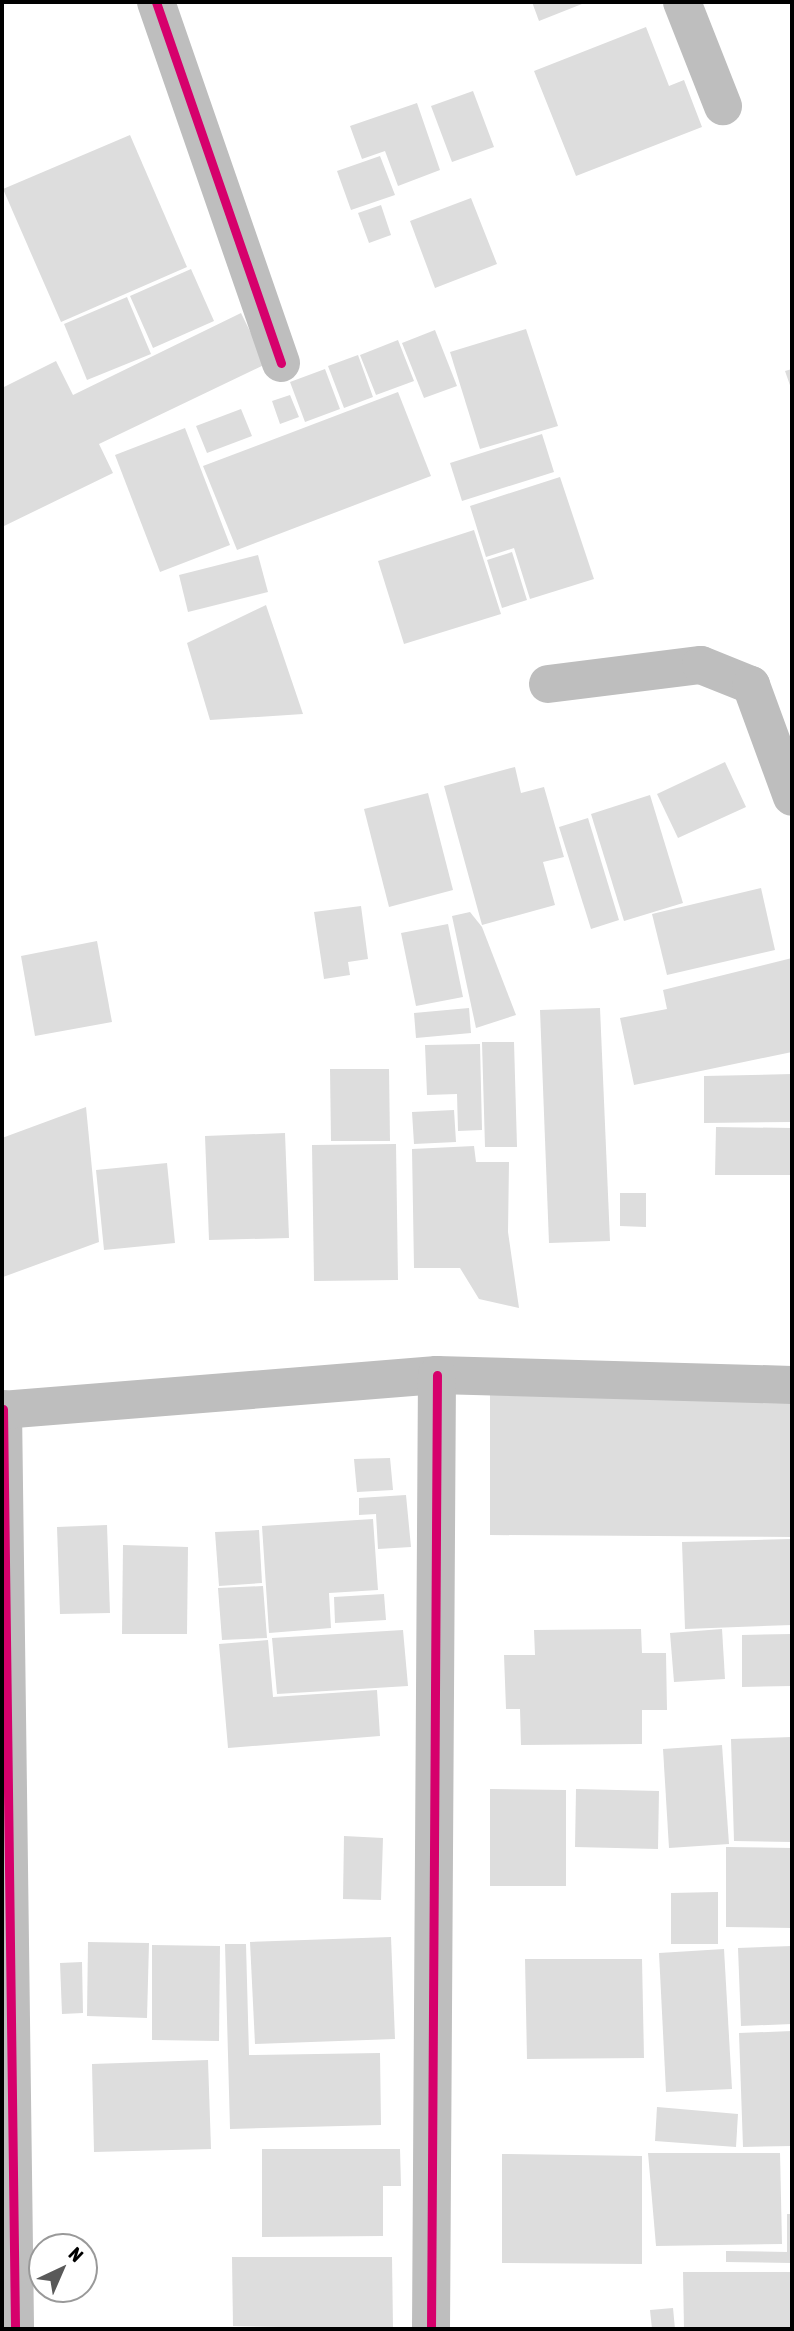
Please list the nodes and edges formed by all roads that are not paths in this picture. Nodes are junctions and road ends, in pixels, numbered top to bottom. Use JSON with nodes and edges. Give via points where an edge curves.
{"nodes":[{"id":1,"x":156,"y":2,"type":"edge"},
{"id":2,"x":682,"y":2,"type":"edge"},
{"id":3,"x":723,"y":106,"type":"dead end"},
{"id":4,"x":281,"y":363,"type":"dead end"},
{"id":5,"x":548,"y":684,"type":"dead end"},
{"id":6,"x":792,"y":797,"type":"edge"},
{"id":7,"x":437,"y":1375,"type":"junction"},
{"id":8,"x":792,"y":1385,"type":"edge"},
{"id":9,"x":2,"y":1409,"type":"edge"},
{"id":10,"x":15,"y":2329,"type":"edge"},
{"id":11,"x":431,"y":2329,"type":"edge"}],
"edges":[{"from":1,"to":4,"type":"street"},
{"from":2,"to":3,"type":"street"},
{"from":5,"to":6,"type":"street","via":[[701,665],[751,685]]},
{"from":7,"to":8,"type":"street"},
{"from":7,"to":9,"type":"street"},
{"from":7,"to":11,"type":"street"},
{"from":9,"to":10,"type":"street"}]}
